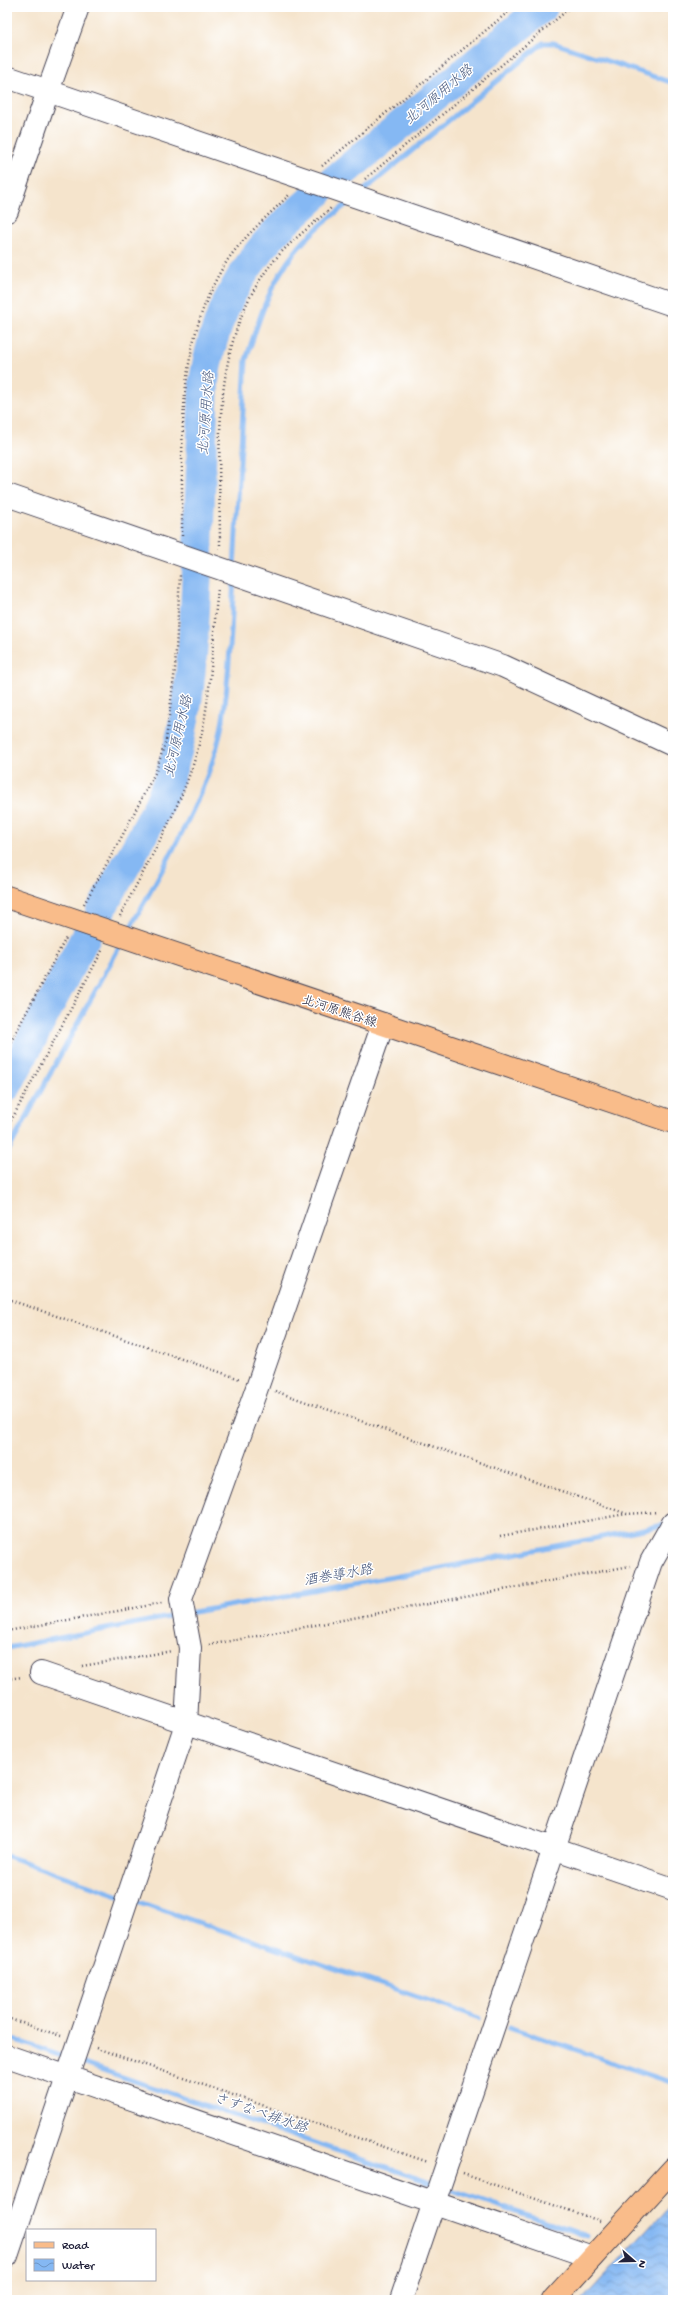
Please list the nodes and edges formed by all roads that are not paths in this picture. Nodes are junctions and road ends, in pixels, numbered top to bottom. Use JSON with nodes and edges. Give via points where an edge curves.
{"nodes":[{"id":1,"x":78,"y":7,"type":"edge"},
{"id":2,"x":7,"y":77,"type":"edge"},
{"id":3,"x":48,"y":91,"type":"junction"},
{"id":4,"x":7,"y":211,"type":"edge"},
{"id":5,"x":673,"y":305,"type":"edge"},
{"id":6,"x":7,"y":495,"type":"edge"},
{"id":7,"x":673,"y":745,"type":"edge"},
{"id":8,"x":7,"y":897,"type":"edge"},
{"id":9,"x":383,"y":1024,"type":"junction"},
{"id":10,"x":673,"y":1122,"type":"edge"},
{"id":11,"x":666,"y":1524,"type":"edge"},
{"id":12,"x":41,"y":1673,"type":"road end"},
{"id":13,"x":186,"y":1724,"type":"junction"},
{"id":14,"x":555,"y":1849,"type":"junction"},
{"id":15,"x":673,"y":1889,"type":"edge"},
{"id":16,"x":7,"y":2056,"type":"edge"},
{"id":17,"x":67,"y":2077,"type":"junction"},
{"id":18,"x":673,"y":2169,"type":"edge"},
{"id":19,"x":434,"y":2201,"type":"junction"},
{"id":20,"x":7,"y":2256,"type":"edge"},
{"id":21,"x":592,"y":2257,"type":"junction"},
{"id":22,"x":401,"y":2300,"type":"edge"},
{"id":23,"x":553,"y":2300,"type":"edge"}],
"edges":[{"from":1,"to":3,"type":"street"},
{"from":2,"to":3,"type":"street"},
{"from":3,"to":4,"type":"street"},
{"from":3,"to":5,"type":"street"},
{"from":6,"to":7,"type":"street","via":[[503,666]]},
{"from":8,"to":9,"type":"main road","name":"北河原熊谷線"},
{"from":9,"to":10,"type":"main road","name":"北河原熊谷線"},
{"from":9,"to":13,"type":"street","via":[[181,1599],[188,1638]]},
{"from":11,"to":14,"type":"street"},
{"from":12,"to":13,"type":"street"},
{"from":13,"to":14,"type":"street"},
{"from":13,"to":17,"type":"street"},
{"from":14,"to":15,"type":"street"},
{"from":14,"to":19,"type":"street"},
{"from":16,"to":17,"type":"street"},
{"from":17,"to":19,"type":"street"},
{"from":17,"to":20,"type":"street"},
{"from":18,"to":21,"type":"main road"},
{"from":19,"to":21,"type":"street"},
{"from":19,"to":22,"type":"street"},
{"from":21,"to":23,"type":"main road"}]}
